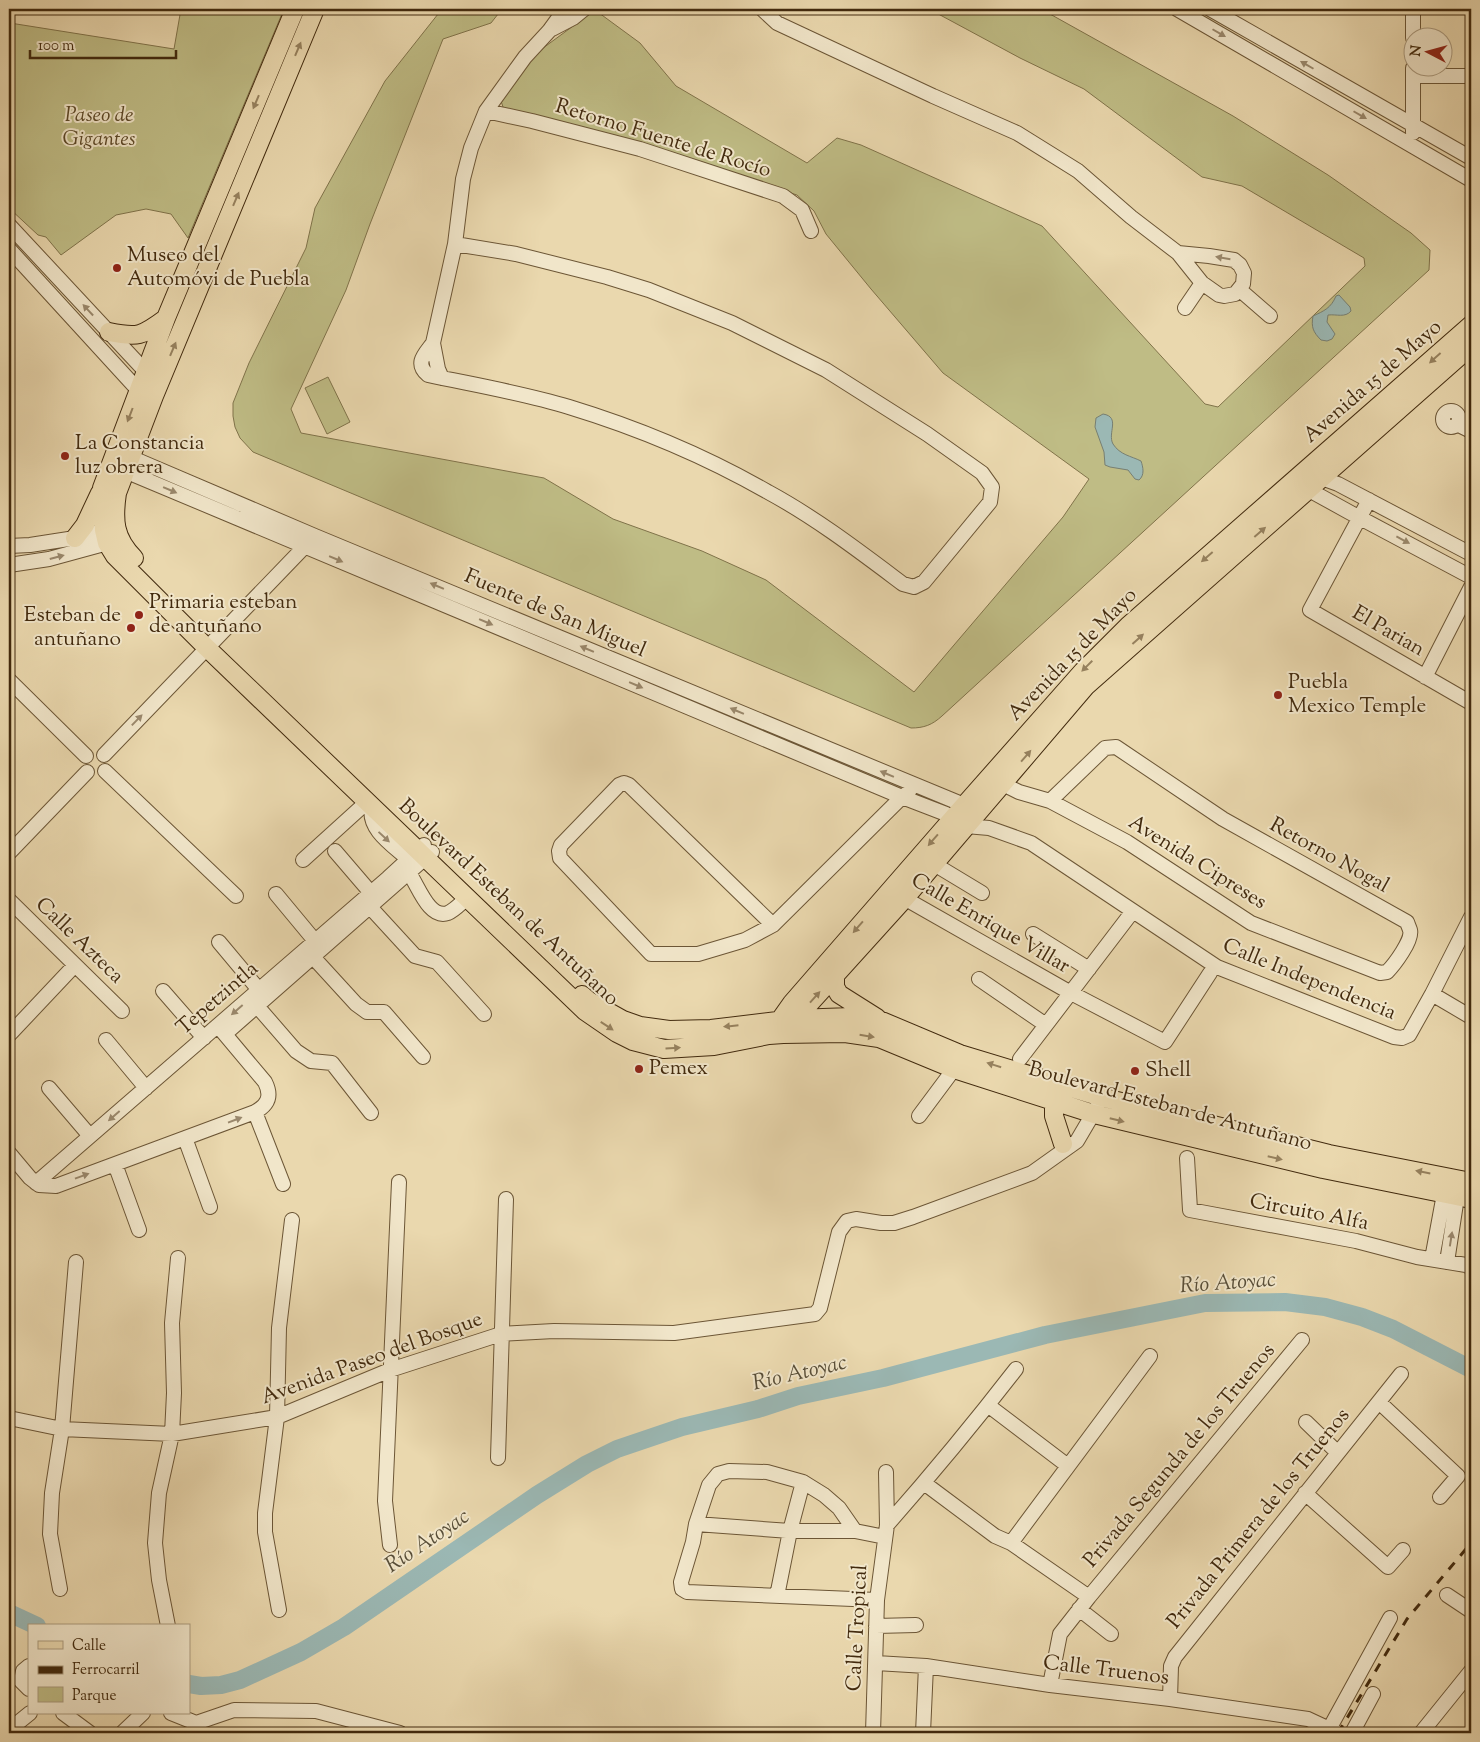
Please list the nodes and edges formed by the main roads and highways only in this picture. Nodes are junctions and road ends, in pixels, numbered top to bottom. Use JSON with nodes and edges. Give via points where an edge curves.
{"nodes":[{"id":1,"x":295,"y":9,"type":"edge"},
{"id":2,"x":315,"y":9,"type":"edge"},
{"id":3,"x":166,"y":318,"type":"junction"},
{"id":4,"x":1471,"y":325,"type":"edge"},
{"id":5,"x":109,"y":332,"type":"road end"},
{"id":6,"x":1471,"y":346,"type":"edge"},
{"id":7,"x":154,"y":374,"type":"junction"},
{"id":8,"x":146,"y":393,"type":"junction"},
{"id":9,"x":1359,"y":435,"type":"junction"},
{"id":10,"x":1302,"y":481,"type":"junction"},
{"id":11,"x":102,"y":488,"type":"junction"},
{"id":12,"x":112,"y":535,"type":"junction"},
{"id":13,"x":75,"y":538,"type":"road end"},
{"id":14,"x":209,"y":644,"type":"junction"},
{"id":15,"x":965,"y":815,"type":"junction"},
{"id":16,"x":420,"y":856,"type":"junction"},
{"id":17,"x":897,"y":894,"type":"junction"},
{"id":18,"x":835,"y":975,"type":"junction"},
{"id":19,"x":884,"y":1022,"type":"junction"},
{"id":20,"x":782,"y":1028,"type":"junction"},
{"id":21,"x":1054,"y":1102,"type":"junction"},
{"id":22,"x":1060,"y":1149,"type":"road end"},
{"id":23,"x":1471,"y":1182,"type":"edge"},
{"id":24,"x":1457,"y":1197,"type":"edge"}],
"edges":[{"from":1,"to":3,"type":"main road","one_way":true},
{"from":7,"to":2,"type":"main road","one_way":true},
{"from":3,"to":5,"type":"main road","via":[[147,332],[129,336]]},
{"from":3,"to":7,"type":"main road"},
{"from":4,"to":9,"type":"main road","name":"Avenida 15 de Mayo","one_way":true},
{"from":6,"to":9,"type":"main road","name":"Avenida 15 de Mayo"},
{"from":7,"to":8,"type":"main road"},
{"from":8,"to":11,"type":"main road","one_way":true},
{"from":8,"to":12,"type":"main road","via":[[117,493]]},
{"from":9,"to":10,"type":"main road","name":"Avenida 15 de Mayo"},
{"from":9,"to":10,"type":"main road","name":"Avenida 15 de Mayo","via":[[1322,477]]},
{"from":10,"to":15,"type":"main road","name":"Avenida 15 de Mayo","via":[[1086,686]]},
{"from":11,"to":12,"type":"main road"},
{"from":11,"to":13,"type":"main road","via":[[85,525]]},
{"from":12,"to":14,"type":"main road","name":"Boulevard Esteban de Antuñano","via":[[115,556]]},
{"from":14,"to":16,"type":"main road","name":"Boulevard Esteban de Antuñano"},
{"from":14,"to":16,"type":"main road","name":"Boulevard Esteban de Antuñano","one_way":true},
{"from":15,"to":17,"type":"main road","name":"Avenida 15 de Mayo","one_way":true},
{"from":15,"to":17,"type":"main road","name":"Avenida 15 de Mayo","via":[[934,864]]},
{"from":20,"to":16,"type":"main road","name":"Boulevard Esteban de Antuñano","one_way":true,"via":[[669,1030],[623,1020],[589,1001]]},
{"from":16,"to":20,"type":"main road","name":"Boulevard Esteban de Antuñano","one_way":true,"via":[[585,1012],[633,1041],[664,1049],[714,1046]]},
{"from":17,"to":18,"type":"main road","name":"Avenida 15 de Mayo"},
{"from":17,"to":20,"type":"main road","name":"Avenida 15 de Mayo","one_way":true,"via":[[792,1003]]},
{"from":18,"to":19,"type":"main road","via":[[839,994]]},
{"from":20,"to":18,"type":"main road","name":"Avenida 15 de Mayo","one_way":true},
{"from":19,"to":20,"type":"main road","name":"Boulevard Esteban de Antuñano","via":[[852,1018]]},
{"from":23,"to":19,"type":"main road","name":"Boulevard Esteban de Antuñano","one_way":true,"via":[[1329,1154],[1097,1096],[960,1054]]},
{"from":20,"to":21,"type":"main road","name":"Boulevard Esteban de Antuñano","one_way":true,"via":[[879,1038],[954,1069]]},
{"from":21,"to":22,"type":"main road"},
{"from":21,"to":24,"type":"main road","name":"Boulevard Esteban de Antuñano","one_way":true,"via":[[1323,1169]]}]}
